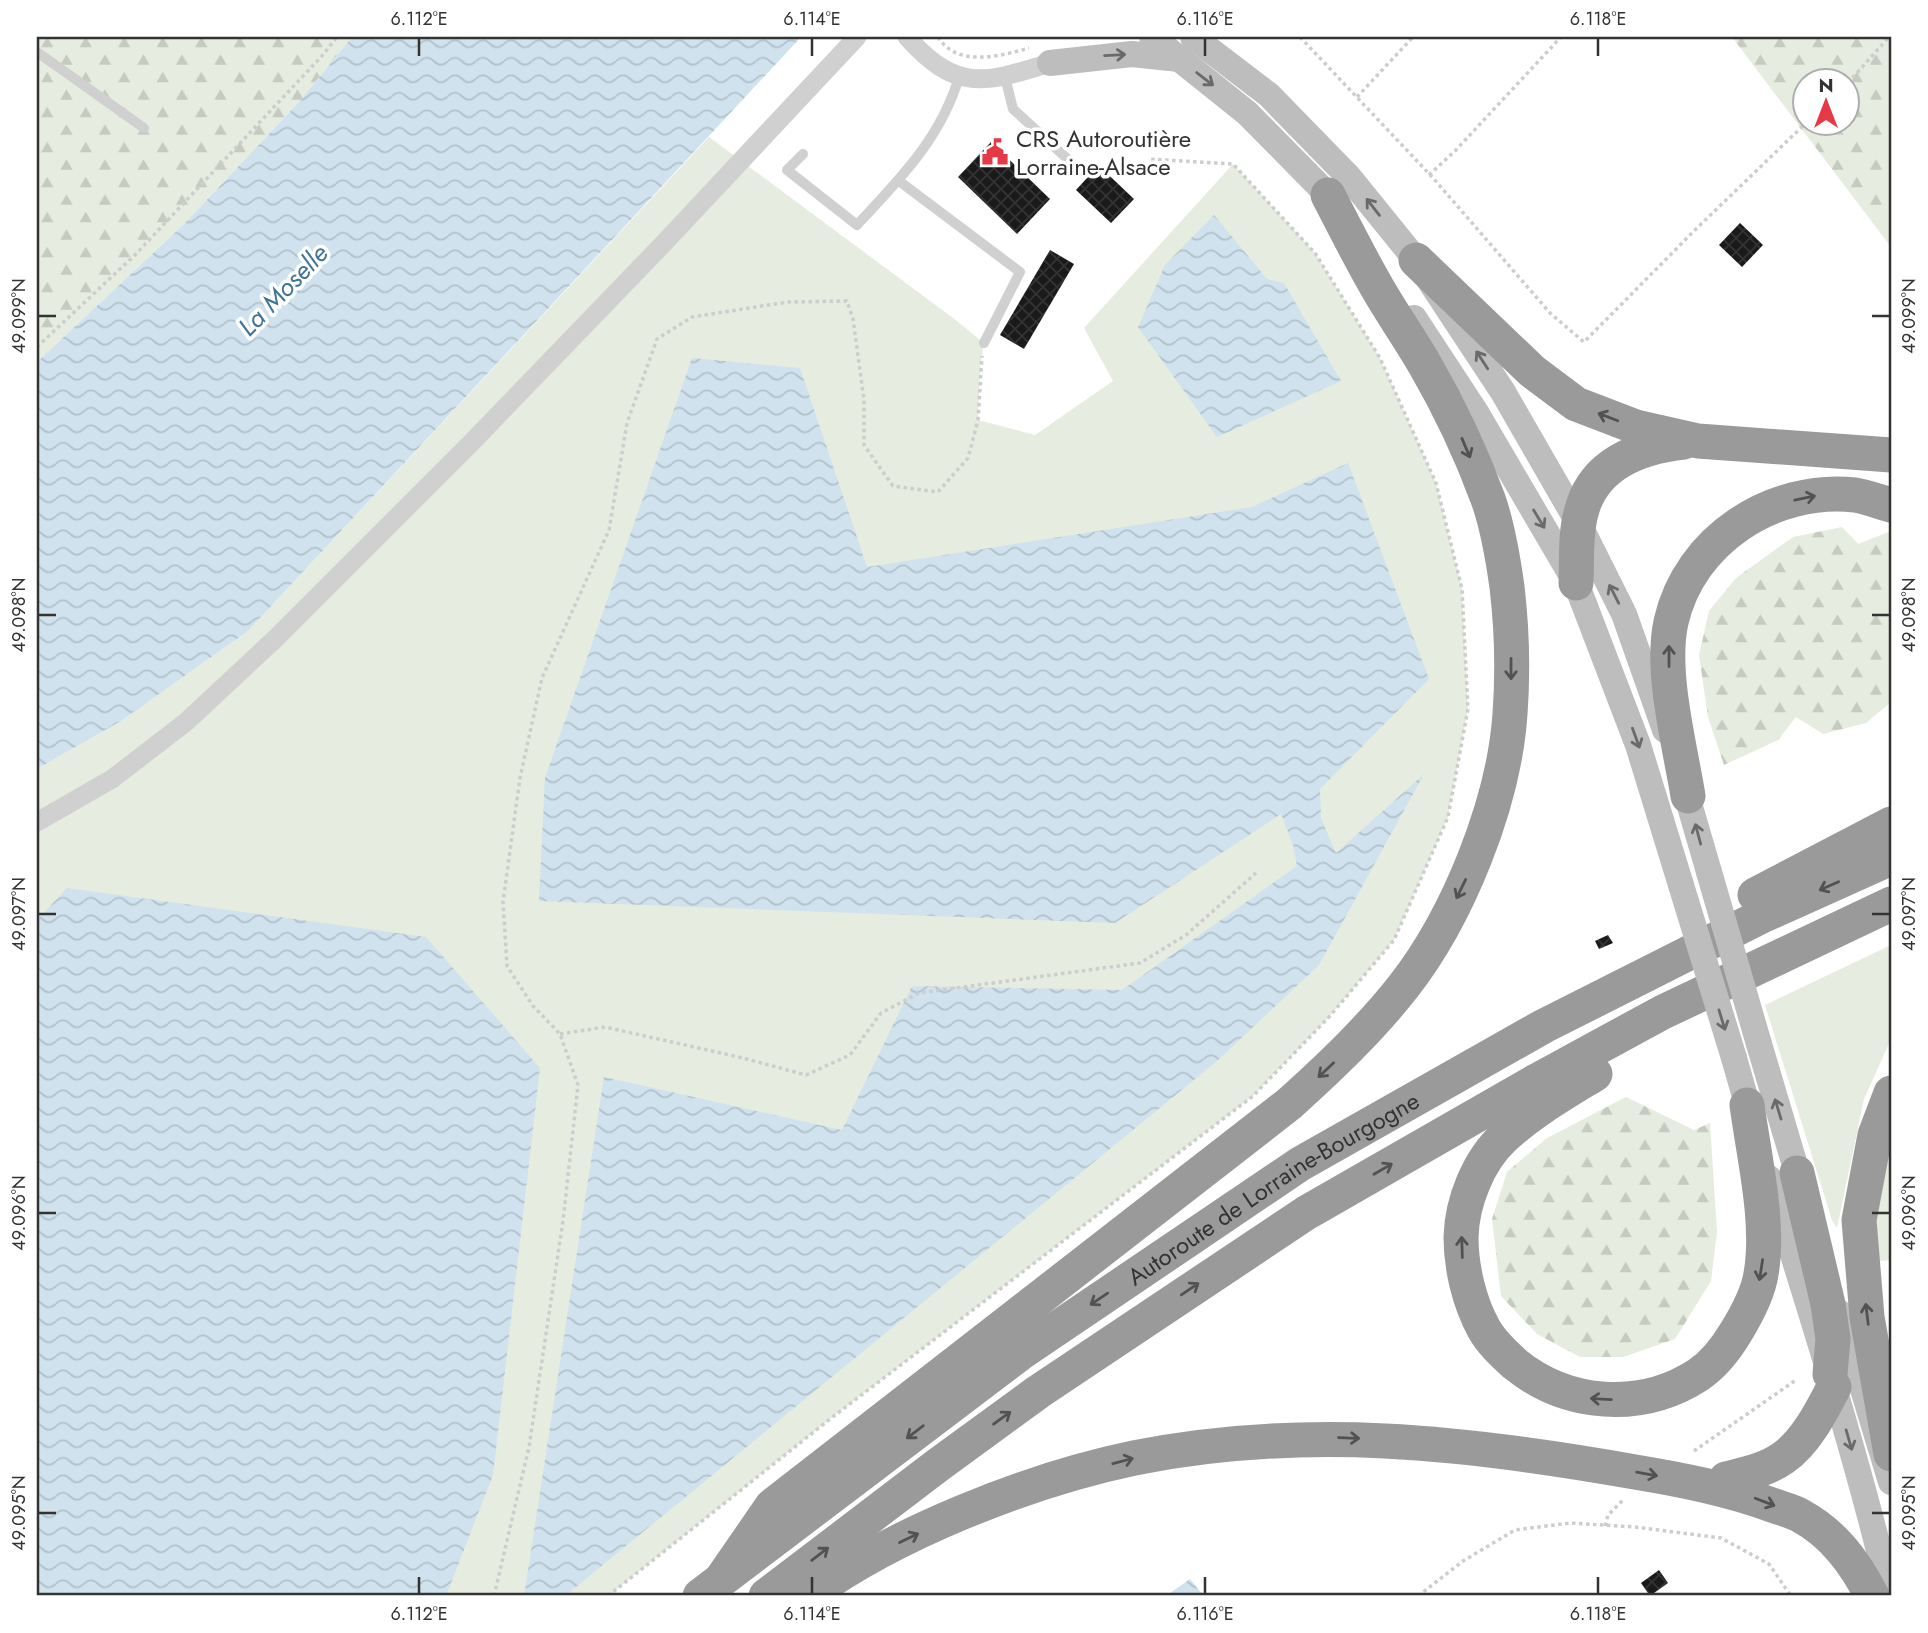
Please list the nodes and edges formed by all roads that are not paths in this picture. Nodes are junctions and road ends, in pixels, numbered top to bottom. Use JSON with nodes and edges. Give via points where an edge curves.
{"nodes":[{"id":1,"x":857,"y":37,"type":"edge"},
{"id":2,"x":907,"y":37,"type":"edge"},
{"id":3,"x":1077,"y":37,"type":"edge"},
{"id":4,"x":1152,"y":37,"type":"edge"},
{"id":5,"x":1213,"y":37,"type":"edge"},
{"id":6,"x":1186,"y":48,"type":"edge"},
{"id":7,"x":37,"y":52,"type":"edge"},
{"id":8,"x":1044,"y":55,"type":"junction"},
{"id":9,"x":960,"y":77,"type":"junction"},
{"id":10,"x":1005,"y":77,"type":"junction"},
{"id":11,"x":1269,"y":95,"type":"junction"},
{"id":12,"x":144,"y":128,"type":"dead end"},
{"id":13,"x":803,"y":154,"type":"dead end"},
{"id":14,"x":1072,"y":163,"type":"dead end"},
{"id":15,"x":899,"y":181,"type":"junction"},
{"id":16,"x":1328,"y":195,"type":"junction"},
{"id":17,"x":1416,"y":260,"type":"junction"},
{"id":18,"x":984,"y":343,"type":"road end"},
{"id":19,"x":1698,"y":441,"type":"junction"},
{"id":20,"x":1891,"y":455,"type":"edge"},
{"id":21,"x":1891,"y":505,"type":"edge"},
{"id":22,"x":1579,"y":524,"type":"junction"},
{"id":23,"x":1576,"y":583,"type":"junction"},
{"id":24,"x":1688,"y":796,"type":"junction"},
{"id":25,"x":37,"y":822,"type":"edge"},
{"id":26,"x":1891,"y":824,"type":"edge"},
{"id":27,"x":1891,"y":858,"type":"edge"},
{"id":28,"x":1891,"y":904,"type":"edge"},
{"id":29,"x":1663,"y":1012,"type":"junction"},
{"id":30,"x":1891,"y":1093,"type":"edge"},
{"id":31,"x":1747,"y":1105,"type":"junction"},
{"id":32,"x":1300,"y":1164,"type":"junction"},
{"id":33,"x":1797,"y":1173,"type":"junction"},
{"id":34,"x":1832,"y":1381,"type":"junction"},
{"id":35,"x":1891,"y":1454,"type":"edge"},
{"id":36,"x":1726,"y":1479,"type":"dead end"},
{"id":37,"x":1891,"y":1482,"type":"edge"},
{"id":38,"x":711,"y":1586,"type":"edge"},
{"id":39,"x":766,"y":1596,"type":"edge"},
{"id":40,"x":808,"y":1596,"type":"edge"},
{"id":41,"x":1872,"y":1596,"type":"edge"},
{"id":42,"x":1890,"y":1596,"type":"edge"}],
"edges":[{"from":1,"to":25,"type":"street","via":[[472,442],[275,639],[186,722],[112,779]]},
{"from":2,"to":9,"type":"street","via":[[936,64]]},
{"from":3,"to":8,"type":"main road","via":[[1065,52]]},
{"from":4,"to":6,"type":"main road"},
{"from":5,"to":11,"type":"main road"},
{"from":8,"to":6,"type":"main road","one_way":true},
{"from":6,"to":11,"type":"main road"},
{"from":6,"to":16,"type":"main road","one_way":true},
{"from":7,"to":12,"type":"lane"},
{"from":8,"to":10,"type":"street"},
{"from":9,"to":10,"type":"street"},
{"from":9,"to":15,"type":"lane","via":[[946,114]]},
{"from":10,"to":14,"type":"lane","via":[[1013,109]]},
{"from":17,"to":11,"type":"main road","one_way":true,"via":[[1349,176]]},
{"from":13,"to":15,"type":"lane","via":[[786,170],[857,225]]},
{"from":15,"to":18,"type":"lane","via":[[1020,272]]},
{"from":16,"to":23,"type":"main road","one_way":true,"via":[[1438,351]]},
{"from":16,"to":38,"type":"highway","one_way":true,"via":[[1454,418],[1488,501],[1503,560],[1512,666],[1510,716],[1486,827],[1468,874],[1438,936],[1405,985],[1348,1050],[1289,1104],[772,1506]]},
{"from":19,"to":17,"type":"highway","one_way":true,"via":[[1636,427],[1576,404],[1532,371]]},
{"from":22,"to":17,"type":"main road","one_way":true,"via":[[1503,392]]},
{"from":19,"to":20,"type":"highway"},
{"from":19,"to":22,"type":"highway","via":[[1660,444],[1609,466],[1593,484]]},
{"from":24,"to":21,"type":"highway","one_way":true,"via":[[1668,656],[1671,623],[1681,592],[1698,564],[1719,539],[1772,506],[1813,496],[1856,495]]},
{"from":22,"to":23,"type":"highway"},
{"from":24,"to":22,"type":"main road","one_way":true,"via":[[1624,614]]},
{"from":23,"to":31,"type":"main road","one_way":true,"bridge":true,"via":[[1638,745]]},
{"from":33,"to":24,"type":"main road","one_way":true,"bridge":true},
{"from":26,"to":32,"type":"highway","via":[[1486,1038]]},
{"from":27,"to":32,"type":"highway","name":"Autoroute de Lorraine-Bourgogne","one_way":true,"via":[[1764,915],[1544,1027]]},
{"from":28,"to":29,"type":"highway","name":"Autoroute de Lorraine-Bourgogne"},
{"from":31,"to":29,"type":"highway","one_way":true,"via":[[1765,1237],[1761,1275],[1749,1312],[1728,1345],[1700,1374],[1649,1397],[1587,1398],[1557,1390],[1504,1355],[1484,1330],[1469,1294],[1461,1254],[1461,1222],[1470,1190],[1503,1138],[1544,1105],[1640,1043]]},
{"from":39,"to":29,"type":"highway","name":"Autoroute de Lorraine-Bourgogne","one_way":true,"via":[[1016,1408],[1306,1213]]},
{"from":35,"to":30,"type":"highway","one_way":true,"via":[[1867,1317],[1859,1220],[1875,1135]]},
{"from":31,"to":34,"type":"main road"},
{"from":32,"to":38,"type":"highway","name":"Autoroute de Lorraine-Bourgogne","one_way":true,"via":[[1021,1352]]},
{"from":33,"to":34,"type":"highway","via":[[1828,1304]]},
{"from":33,"to":37,"type":"main road"},
{"from":34,"to":36,"type":"highway","via":[[1808,1433],[1783,1458],[1758,1471]]},
{"from":34,"to":42,"type":"main road","one_way":true},
{"from":40,"to":41,"type":"highway","one_way":true,"via":[[893,1546],[1024,1488],[1146,1457],[1228,1444],[1348,1438],[1439,1444],[1584,1463],[1752,1497],[1801,1516],[1836,1541]]}]}
